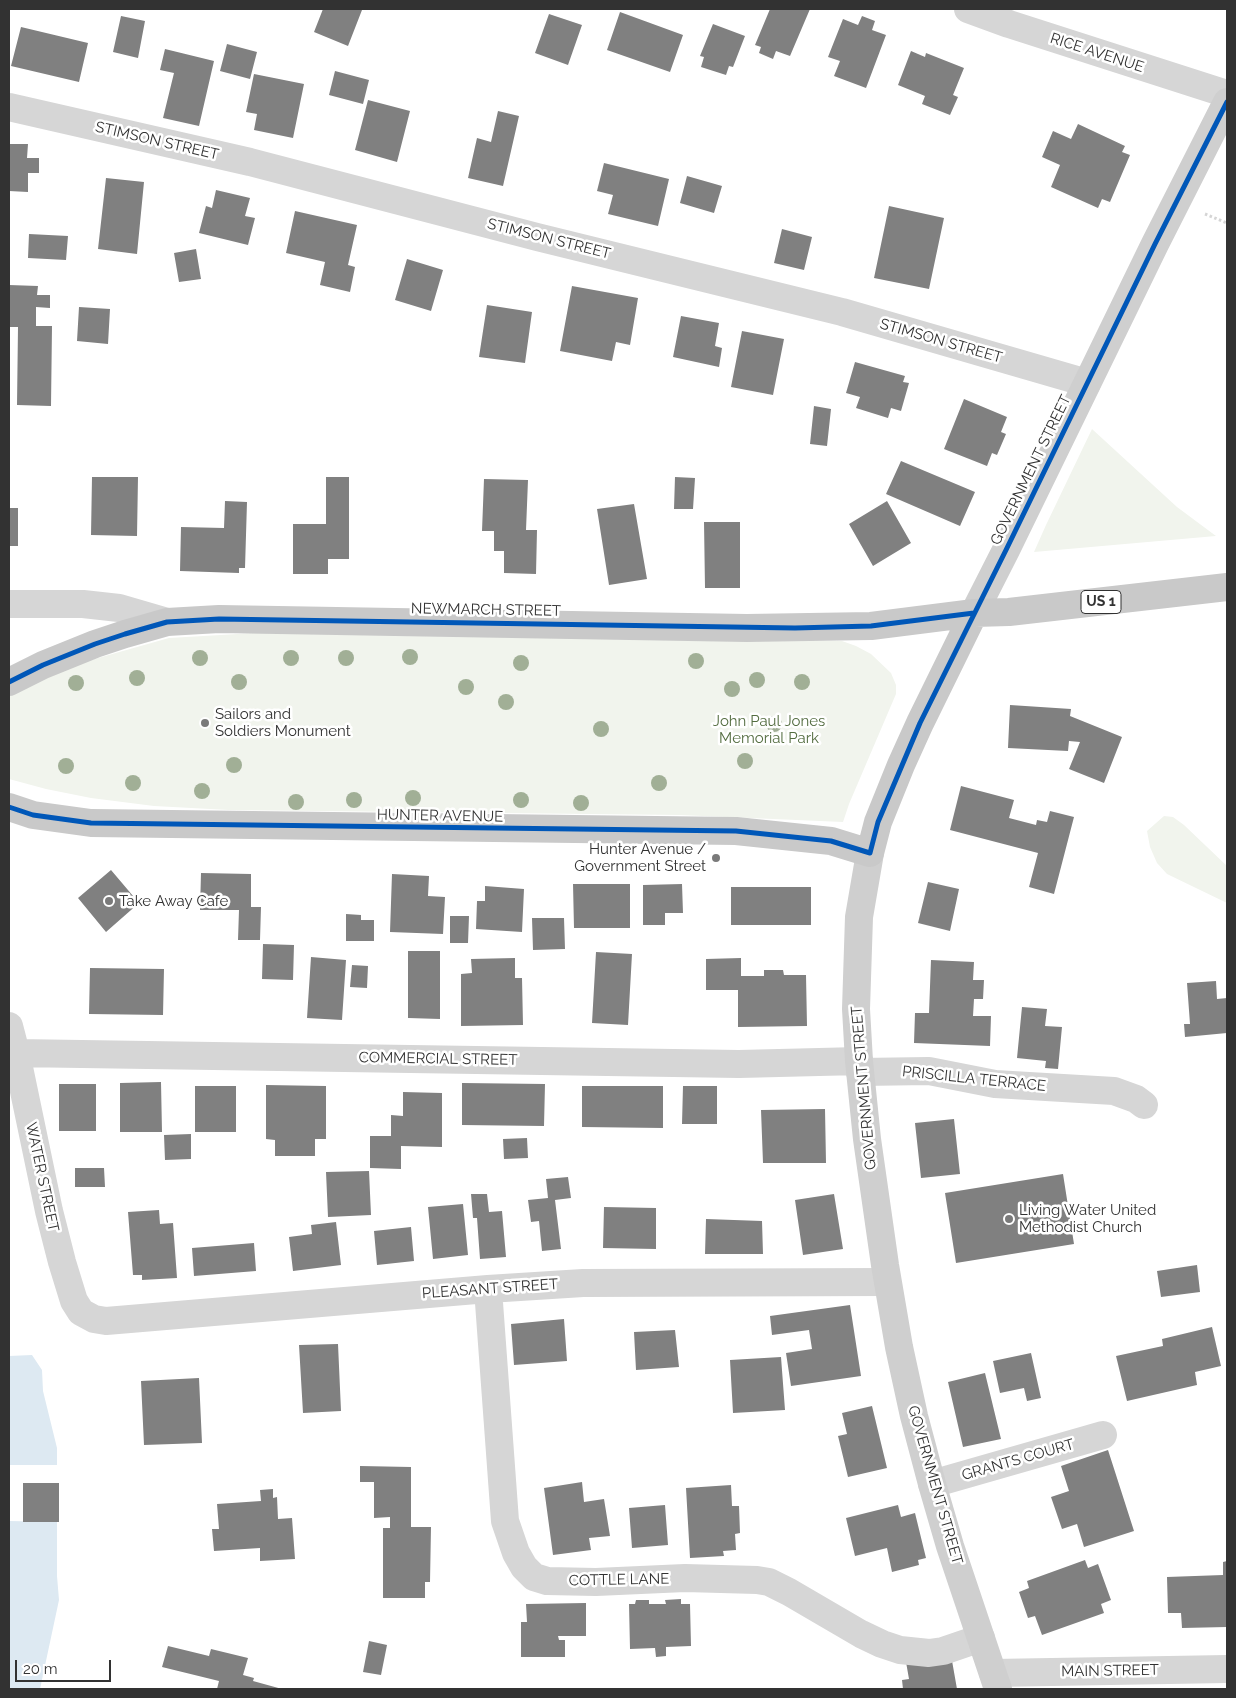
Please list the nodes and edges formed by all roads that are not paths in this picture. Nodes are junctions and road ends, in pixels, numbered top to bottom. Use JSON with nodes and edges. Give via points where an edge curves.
{"nodes":[{"id":1,"x":968,"y":9,"type":"edge"},
{"id":2,"x":1227,"y":94,"type":"edge"},
{"id":3,"x":1227,"y":102,"type":"edge"},
{"id":4,"x":9,"y":107,"type":"edge"},
{"id":5,"x":1087,"y":383,"type":"junction"},
{"id":6,"x":1227,"y":587,"type":"edge"},
{"id":7,"x":9,"y":604,"type":"edge"},
{"id":8,"x":974,"y":613,"type":"junction"},
{"id":9,"x":167,"y":622,"type":"junction"},
{"id":10,"x":9,"y":682,"type":"edge"},
{"id":11,"x":9,"y":807,"type":"edge"},
{"id":12,"x":870,"y":853,"type":"junction"},
{"id":13,"x":9,"y":1026,"type":"edge"},
{"id":14,"x":16,"y":1053,"type":"junction"},
{"id":15,"x":860,"y":1066,"type":"junction"},
{"id":16,"x":1144,"y":1105,"type":"dead end"},
{"id":17,"x":887,"y":1282,"type":"junction"},
{"id":18,"x":488,"y":1289,"type":"junction"},
{"id":19,"x":94,"y":1319,"type":"joint"},
{"id":20,"x":1103,"y":1434,"type":"dead end"},
{"id":21,"x":932,"y":1484,"type":"junction"},
{"id":22,"x":981,"y":1638,"type":"junction"},
{"id":23,"x":1227,"y":1669,"type":"edge"},
{"id":24,"x":996,"y":1681,"type":"edge"}],
"edges":[{"from":1,"to":2,"type":"street","name":"RICE AVENUE"},
{"from":3,"to":5,"type":"street","name":"GOVERNMENT STREET"},
{"from":4,"to":5,"type":"street","name":"STIMSON STREET","via":[[250,162],[842,312]]},
{"from":5,"to":8,"type":"street","name":"GOVERNMENT STREET"},
{"from":6,"to":8,"type":"main road","number":"US 1","via":[[1009,612]]},
{"from":7,"to":9,"type":"street","name":"NEWMARCH STREET","via":[[83,604],[119,608]]},
{"from":8,"to":9,"type":"main road","name":"NEWMARCH STREET","number":"US 1","via":[[871,626],[795,628],[219,619]]},
{"from":8,"to":12,"type":"main road","name":"GOVERNMENT STREET","via":[[909,748],[878,822]]},
{"from":9,"to":10,"type":"main road","name":"NEWMARCH STREET","number":"US 1","via":[[95,644]]},
{"from":11,"to":12,"type":"main road","name":"HUNTER AVENUE","via":[[33,815],[91,823],[736,832],[831,841]]},
{"from":12,"to":15,"type":"street","name":"GOVERNMENT STREET","via":[[859,917],[856,1009]]},
{"from":13,"to":14,"type":"street","name":"WATER STREET"},
{"from":14,"to":15,"type":"street","name":"COMMERCIAL STREET"},
{"from":14,"to":19,"type":"street","name":"WATER STREET","via":[[62,1262],[74,1301],[81,1312]]},
{"from":15,"to":16,"type":"street","name":"PRISCILLA TERRACE","via":[[929,1072],[995,1084],[1114,1091]]},
{"from":15,"to":17,"type":"street","name":"GOVERNMENT STREET"},
{"from":17,"to":18,"type":"street","name":"PLEASANT STREET","via":[[583,1283]]},
{"from":17,"to":21,"type":"street","name":"GOVERNMENT STREET","via":[[914,1416]]},
{"from":18,"to":19,"type":"street","name":"PLEASANT STREET","via":[[106,1321]]},
{"from":18,"to":22,"type":"street","name":"COTTLE LANE","via":[[506,1520],[516,1553],[534,1577],[547,1581],[596,1582],[685,1578],[757,1580],[769,1582],[860,1634],[900,1650],[943,1651]]},
{"from":20,"to":21,"type":"street","name":"GRANTS COURT"},
{"from":21,"to":22,"type":"street","name":"GOVERNMENT STREET"},
{"from":22,"to":24,"type":"street","name":"GOVERNMENT STREET"},
{"from":23,"to":24,"type":"street","name":"MAIN STREET"}]}
